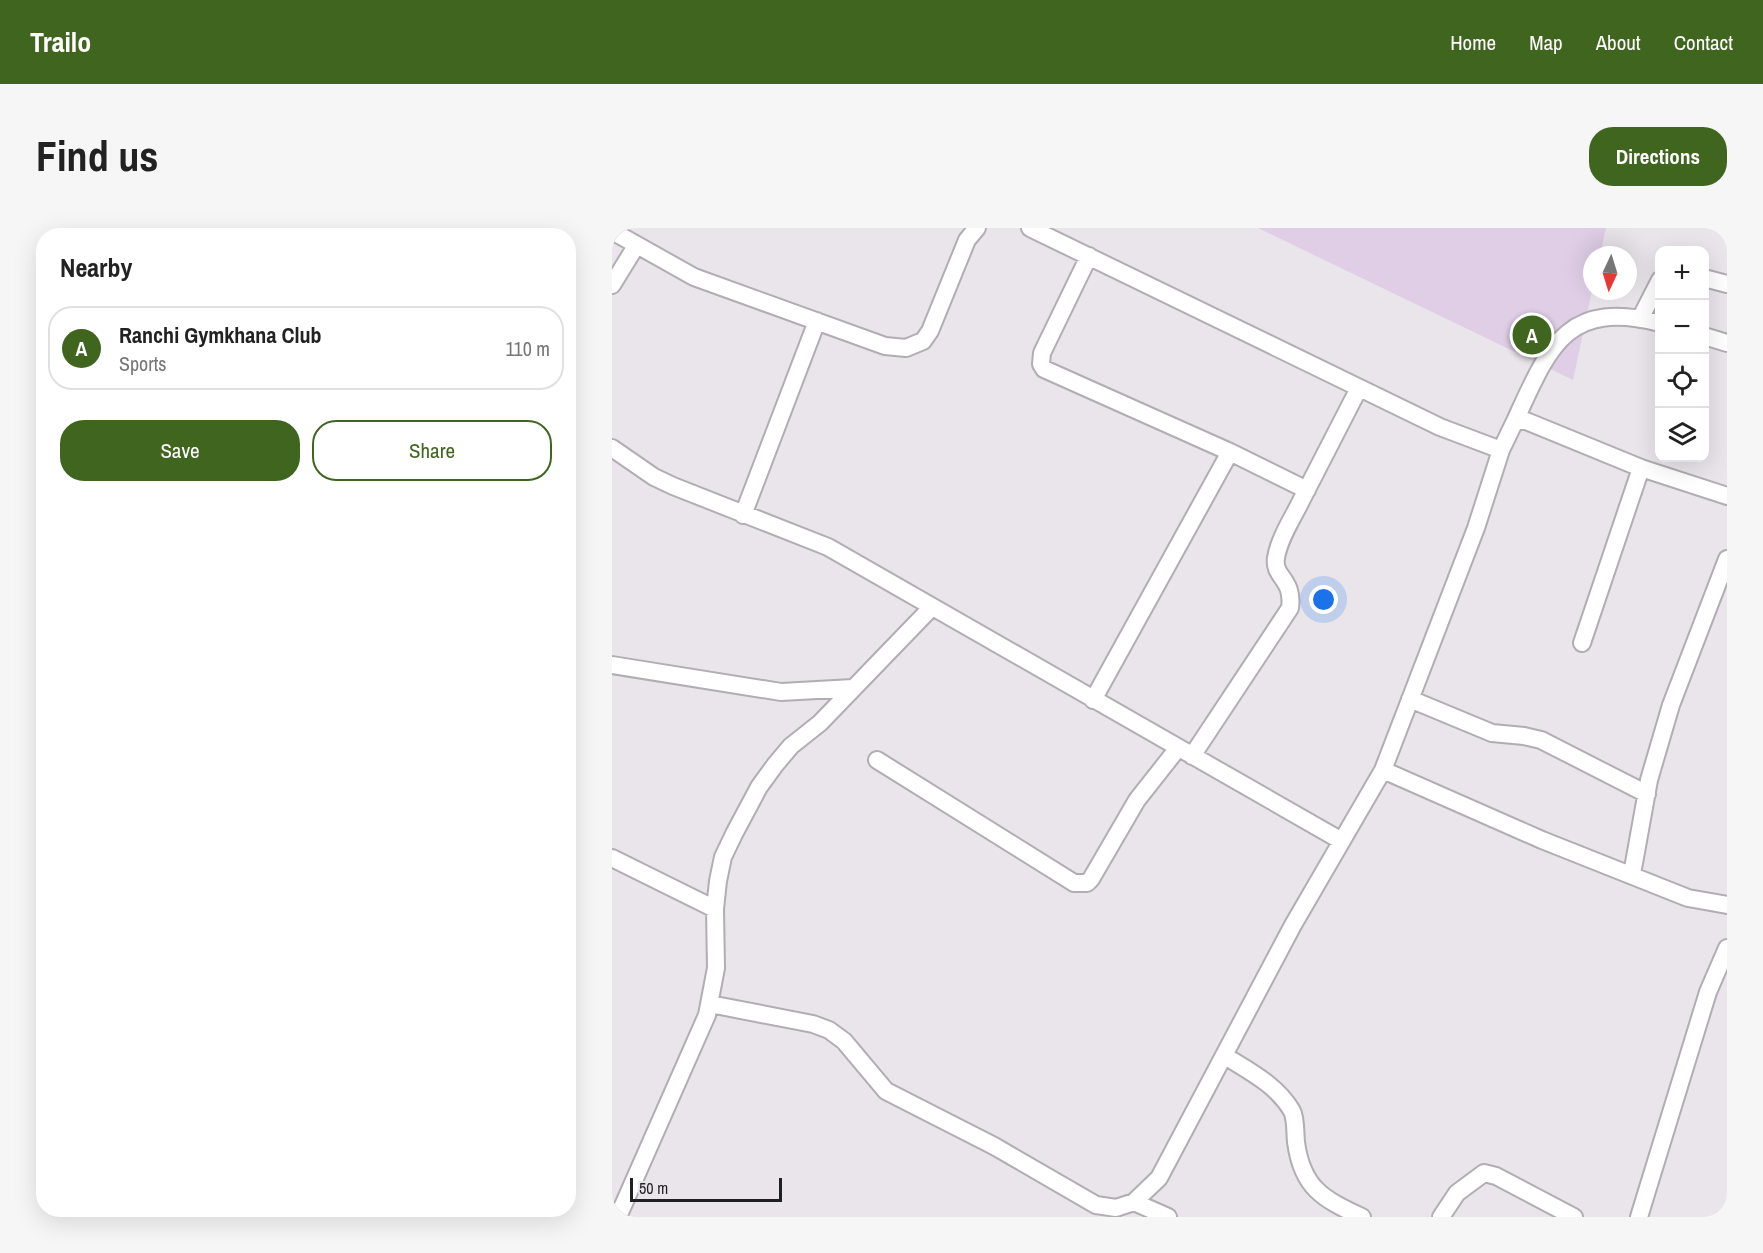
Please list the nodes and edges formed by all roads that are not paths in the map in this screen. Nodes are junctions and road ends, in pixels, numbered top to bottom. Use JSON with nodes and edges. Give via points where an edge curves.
{"nodes":[{"id":1,"x":977,"y":228,"type":"edge"},
{"id":2,"x":1030,"y":228,"type":"edge"},
{"id":3,"x":612,"y":231,"type":"edge"},
{"id":4,"x":636,"y":246,"type":"junction"},
{"id":5,"x":1089,"y":256,"type":"junction"},
{"id":6,"x":1709,"y":279,"type":"edge"},
{"id":7,"x":1727,"y":284,"type":"edge"},
{"id":8,"x":612,"y":285,"type":"edge"},
{"id":9,"x":1655,"y":288,"type":"edge"},
{"id":10,"x":1640,"y":319,"type":"junction"},
{"id":11,"x":817,"y":321,"type":"junction"},
{"id":12,"x":1655,"y":322,"type":"edge"},
{"id":13,"x":1709,"y":338,"type":"edge"},
{"id":14,"x":1727,"y":343,"type":"edge"},
{"id":15,"x":1359,"y":388,"type":"junction"},
{"id":16,"x":1515,"y":421,"type":"junction"},
{"id":17,"x":612,"y":448,"type":"edge"},
{"id":18,"x":1501,"y":450,"type":"junction"},
{"id":19,"x":1230,"y":452,"type":"junction"},
{"id":20,"x":1641,"y":468,"type":"junction"},
{"id":21,"x":1307,"y":490,"type":"junction"},
{"id":22,"x":1727,"y":496,"type":"edge"},
{"id":23,"x":743,"y":515,"type":"junction"},
{"id":24,"x":1727,"y":559,"type":"edge"},
{"id":25,"x":931,"y":608,"type":"junction"},
{"id":26,"x":1582,"y":643,"type":"dead end"},
{"id":27,"x":612,"y":665,"type":"edge"},
{"id":28,"x":853,"y":688,"type":"junction"},
{"id":29,"x":1410,"y":699,"type":"junction"},
{"id":30,"x":1093,"y":700,"type":"junction"},
{"id":31,"x":1185,"y":752,"type":"junction"},
{"id":32,"x":877,"y":760,"type":"dead end"},
{"id":33,"x":1383,"y":770,"type":"junction"},
{"id":34,"x":1647,"y":794,"type":"junction"},
{"id":35,"x":1340,"y":840,"type":"junction"},
{"id":36,"x":612,"y":858,"type":"edge"},
{"id":37,"x":1632,"y":874,"type":"junction"},
{"id":38,"x":1727,"y":905,"type":"edge"},
{"id":39,"x":715,"y":909,"type":"junction"},
{"id":40,"x":1727,"y":948,"type":"edge"},
{"id":41,"x":710,"y":1004,"type":"junction"},
{"id":42,"x":1225,"y":1056,"type":"junction"},
{"id":43,"x":1134,"y":1202,"type":"junction"},
{"id":44,"x":618,"y":1217,"type":"edge"},
{"id":45,"x":1168,"y":1217,"type":"edge"},
{"id":46,"x":1362,"y":1217,"type":"edge"},
{"id":47,"x":1441,"y":1217,"type":"edge"},
{"id":48,"x":1574,"y":1217,"type":"edge"},
{"id":49,"x":1639,"y":1217,"type":"edge"}],
"edges":[{"from":1,"to":11,"type":"street","via":[[967,240],[923,341],[906,348],[885,346]]},
{"from":2,"to":5,"type":"street"},
{"from":3,"to":4,"type":"street"},
{"from":4,"to":8,"type":"street"},
{"from":4,"to":11,"type":"street","via":[[694,277]]},
{"from":5,"to":15,"type":"street"},
{"from":5,"to":19,"type":"street","via":[[1042,353],[1044,369]]},
{"from":6,"to":7,"type":"street"},
{"from":9,"to":10,"type":"street"},
{"from":10,"to":12,"type":"street"},
{"from":10,"to":16,"type":"street","via":[[1608,315],[1574,327],[1555,345]]},
{"from":11,"to":23,"type":"street"},
{"from":13,"to":14,"type":"street"},
{"from":15,"to":18,"type":"street","via":[[1440,427]]},
{"from":15,"to":21,"type":"street"},
{"from":16,"to":18,"type":"street"},
{"from":16,"to":20,"type":"street","via":[[1535,423]]},
{"from":17,"to":23,"type":"street","via":[[654,477]]},
{"from":18,"to":29,"type":"street","via":[[1476,528]]},
{"from":19,"to":21,"type":"street"},
{"from":19,"to":30,"type":"street"},
{"from":20,"to":22,"type":"street"},
{"from":20,"to":26,"type":"street"},
{"from":21,"to":31,"type":"street","via":[[1276,558],[1277,571],[1292,594],[1290,608]]},
{"from":23,"to":25,"type":"street","via":[[828,547]]},
{"from":24,"to":34,"type":"street","via":[[1671,705]]},
{"from":25,"to":28,"type":"street"},
{"from":25,"to":30,"type":"street"},
{"from":27,"to":28,"type":"street","via":[[781,692]]},
{"from":28,"to":39,"type":"street","via":[[792,746],[759,787],[723,857]]},
{"from":29,"to":33,"type":"street"},
{"from":29,"to":34,"type":"street","via":[[1492,733],[1540,740]]},
{"from":30,"to":31,"type":"street"},
{"from":31,"to":32,"type":"street","via":[[1137,800],[1091,879],[1081,884]]},
{"from":31,"to":35,"type":"street"},
{"from":33,"to":35,"type":"street"},
{"from":33,"to":37,"type":"street","via":[[1542,840]]},
{"from":34,"to":37,"type":"street"},
{"from":35,"to":42,"type":"street"},
{"from":36,"to":39,"type":"street"},
{"from":37,"to":38,"type":"street","via":[[1688,898]]},
{"from":39,"to":41,"type":"street","via":[[716,968]]},
{"from":40,"to":49,"type":"street","via":[[1708,992]]},
{"from":41,"to":43,"type":"street","via":[[813,1023],[829,1030],[862,1060],[885,1091],[902,1101],[994,1146],[1096,1205],[1116,1208]]},
{"from":41,"to":44,"type":"street"},
{"from":42,"to":43,"type":"street","via":[[1159,1178]]},
{"from":42,"to":46,"type":"street","via":[[1285,1099],[1293,1114],[1302,1170],[1313,1189]]},
{"from":43,"to":45,"type":"street"},
{"from":47,"to":48,"type":"street","via":[[1456,1193],[1484,1173]]}]}
